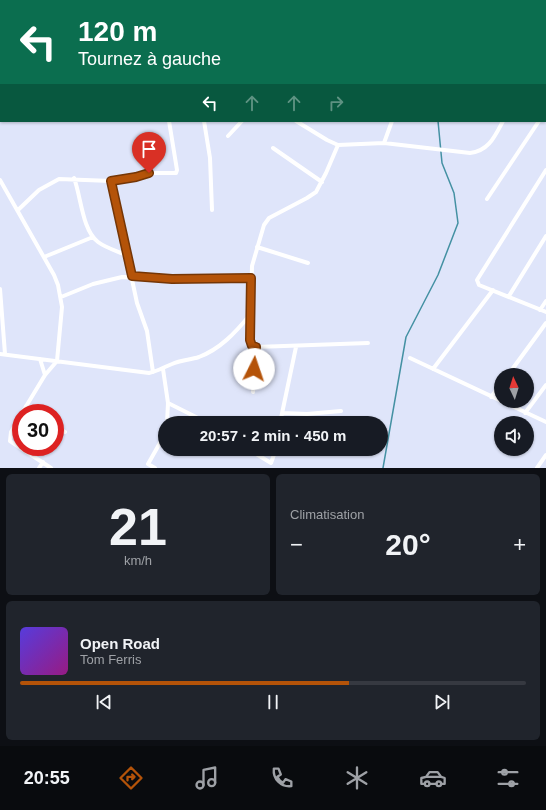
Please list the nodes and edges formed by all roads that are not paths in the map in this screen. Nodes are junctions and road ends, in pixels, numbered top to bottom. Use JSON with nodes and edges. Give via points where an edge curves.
{"nodes":[{"id":1,"x":169,"y":122,"type":"edge"},
{"id":2,"x":204,"y":122,"type":"edge"},
{"id":3,"x":241,"y":122,"type":"edge"},
{"id":4,"x":298,"y":122,"type":"edge"},
{"id":5,"x":392,"y":122,"type":"edge"},
{"id":6,"x":502,"y":122,"type":"edge"},
{"id":7,"x":538,"y":122,"type":"edge"},
{"id":8,"x":228,"y":136,"type":"dead end"},
{"id":9,"x":384,"y":143,"type":"junction"},
{"id":10,"x":338,"y":145,"type":"junction"},
{"id":11,"x":273,"y":148,"type":"dead end"},
{"id":12,"x":546,"y":170,"type":"edge"},
{"id":13,"x":74,"y":178,"type":"junction"},
{"id":14,"x":0,"y":180,"type":"edge"},
{"id":15,"x":111,"y":181,"type":"junction"},
{"id":16,"x":322,"y":182,"type":"junction"},
{"id":17,"x":487,"y":199,"type":"dead end"},
{"id":18,"x":18,"y":210,"type":"junction"},
{"id":19,"x":212,"y":210,"type":"dead end"},
{"id":20,"x":546,"y":236,"type":"edge"},
{"id":21,"x":93,"y":237,"type":"junction"},
{"id":22,"x":257,"y":247,"type":"junction"},
{"id":23,"x":126,"y":255,"type":"junction"},
{"id":24,"x":44,"y":257,"type":"junction"},
{"id":25,"x":308,"y":263,"type":"dead end"},
{"id":26,"x":132,"y":276,"type":"junction"},
{"id":27,"x":251,"y":278,"type":"junction"},
{"id":28,"x":0,"y":289,"type":"edge"},
{"id":29,"x":493,"y":290,"type":"junction"},
{"id":30,"x":509,"y":296,"type":"junction"},
{"id":31,"x":61,"y":297,"type":"junction"},
{"id":32,"x":546,"y":301,"type":"edge"},
{"id":33,"x":540,"y":310,"type":"junction"},
{"id":34,"x":1,"y":312,"type":"edge"},
{"id":35,"x":546,"y":312,"type":"edge"},
{"id":36,"x":250,"y":316,"type":"junction"},
{"id":37,"x":546,"y":323,"type":"edge"},
{"id":38,"x":368,"y":343,"type":"dead end"},
{"id":39,"x":256,"y":347,"type":"junction"},
{"id":40,"x":296,"y":347,"type":"junction"},
{"id":41,"x":2,"y":354,"type":"edge"},
{"id":42,"x":410,"y":358,"type":"dead end"},
{"id":43,"x":40,"y":359,"type":"junction"},
{"id":44,"x":57,"y":361,"type":"junction"},
{"id":45,"x":513,"y":368,"type":"edge"},
{"id":46,"x":163,"y":369,"type":"junction"},
{"id":47,"x":433,"y":369,"type":"junction"},
{"id":48,"x":153,"y":372,"type":"junction"},
{"id":49,"x":45,"y":375,"type":"junction"},
{"id":50,"x":546,"y":385,"type":"edge"},
{"id":51,"x":253,"y":392,"type":"dead end"},
{"id":52,"x":494,"y":393,"type":"edge"},
{"id":53,"x":491,"y":397,"type":"junction"},
{"id":54,"x":168,"y":403,"type":"junction"},
{"id":55,"x":27,"y":404,"type":"edge"},
{"id":56,"x":341,"y":411,"type":"dead end"},
{"id":57,"x":283,"y":413,"type":"junction"},
{"id":58,"x":526,"y":413,"type":"junction"},
{"id":59,"x":167,"y":416,"type":"edge"},
{"id":60,"x":194,"y":416,"type":"edge"},
{"id":61,"x":282,"y":416,"type":"edge"},
{"id":62,"x":546,"y":422,"type":"edge"},
{"id":63,"x":12,"y":430,"type":"edge"},
{"id":64,"x":12,"y":442,"type":"edge"},
{"id":65,"x":158,"y":446,"type":"edge"},
{"id":66,"x":546,"y":455,"type":"edge"},
{"id":67,"x":34,"y":456,"type":"edge"},
{"id":68,"x":260,"y":456,"type":"edge"},
{"id":69,"x":274,"y":456,"type":"edge"},
{"id":70,"x":43,"y":462,"type":"junction"},
{"id":71,"x":147,"y":466,"type":"edge"},
{"id":72,"x":39,"y":468,"type":"edge"},
{"id":73,"x":51,"y":468,"type":"edge"},
{"id":74,"x":155,"y":468,"type":"edge"},
{"id":75,"x":537,"y":468,"type":"edge"}],
"edges":[{"from":1,"to":15,"type":"street","via":[[176,173],[149,173]]},
{"from":2,"to":19,"type":"street","via":[[210,158]]},
{"from":3,"to":8,"type":"street"},
{"from":4,"to":10,"type":"street"},
{"from":5,"to":9,"type":"street"},
{"from":6,"to":9,"type":"street","via":[[490,143],[475,152]]},
{"from":7,"to":17,"type":"street"},
{"from":9,"to":10,"type":"street"},
{"from":10,"to":16,"type":"street"},
{"from":11,"to":16,"type":"street"},
{"from":12,"to":29,"type":"street","via":[[477,280],[479,285]]},
{"from":13,"to":15,"type":"street"},
{"from":13,"to":18,"type":"street","via":[[53,181]]},
{"from":13,"to":21,"type":"street","via":[[80,192],[85,220]]},
{"from":14,"to":18,"type":"street"},
{"from":15,"to":23,"type":"street"},
{"from":16,"to":22,"type":"street","via":[[316,192],[269,218]]},
{"from":18,"to":24,"type":"street"},
{"from":20,"to":30,"type":"street"},
{"from":21,"to":23,"type":"street"},
{"from":21,"to":24,"type":"street"},
{"from":22,"to":25,"type":"street"},
{"from":22,"to":27,"type":"street"},
{"from":23,"to":26,"type":"street"},
{"from":24,"to":31,"type":"street"},
{"from":26,"to":27,"type":"street","via":[[172,279]]},
{"from":26,"to":31,"type":"street","via":[[93,284]]},
{"from":26,"to":48,"type":"street","via":[[137,303],[147,331]]},
{"from":27,"to":36,"type":"street"},
{"from":28,"to":34,"type":"street"},
{"from":29,"to":30,"type":"street"},
{"from":29,"to":47,"type":"street"},
{"from":30,"to":33,"type":"street"},
{"from":31,"to":44,"type":"street"},
{"from":32,"to":33,"type":"street"},
{"from":33,"to":35,"type":"street"},
{"from":34,"to":41,"type":"street"},
{"from":36,"to":39,"type":"street","via":[[250,342]]},
{"from":36,"to":46,"type":"street","via":[[217,348],[198,357],[170,364]]},
{"from":37,"to":45,"type":"street"},
{"from":38,"to":40,"type":"street"},
{"from":39,"to":40,"type":"street"},
{"from":39,"to":51,"type":"street"},
{"from":40,"to":57,"type":"street"},
{"from":41,"to":43,"type":"street"},
{"from":42,"to":47,"type":"street"},
{"from":43,"to":44,"type":"street"},
{"from":43,"to":49,"type":"street"},
{"from":44,"to":48,"type":"street","via":[[137,373]]},
{"from":44,"to":49,"type":"street"},
{"from":46,"to":48,"type":"street"},
{"from":46,"to":54,"type":"street"},
{"from":47,"to":53,"type":"street"},
{"from":49,"to":55,"type":"street"},
{"from":50,"to":58,"type":"street"},
{"from":52,"to":53,"type":"street"},
{"from":53,"to":58,"type":"street"},
{"from":54,"to":59,"type":"street"},
{"from":54,"to":60,"type":"street"},
{"from":56,"to":57,"type":"street"},
{"from":57,"to":61,"type":"street"},
{"from":58,"to":62,"type":"street"},
{"from":63,"to":64,"type":"street"},
{"from":65,"to":71,"type":"street"},
{"from":66,"to":75,"type":"street"},
{"from":67,"to":70,"type":"street"},
{"from":68,"to":69,"type":"street","via":[[271,463]]},
{"from":70,"to":72,"type":"street"},
{"from":70,"to":73,"type":"street"},
{"from":71,"to":74,"type":"street"}]}
